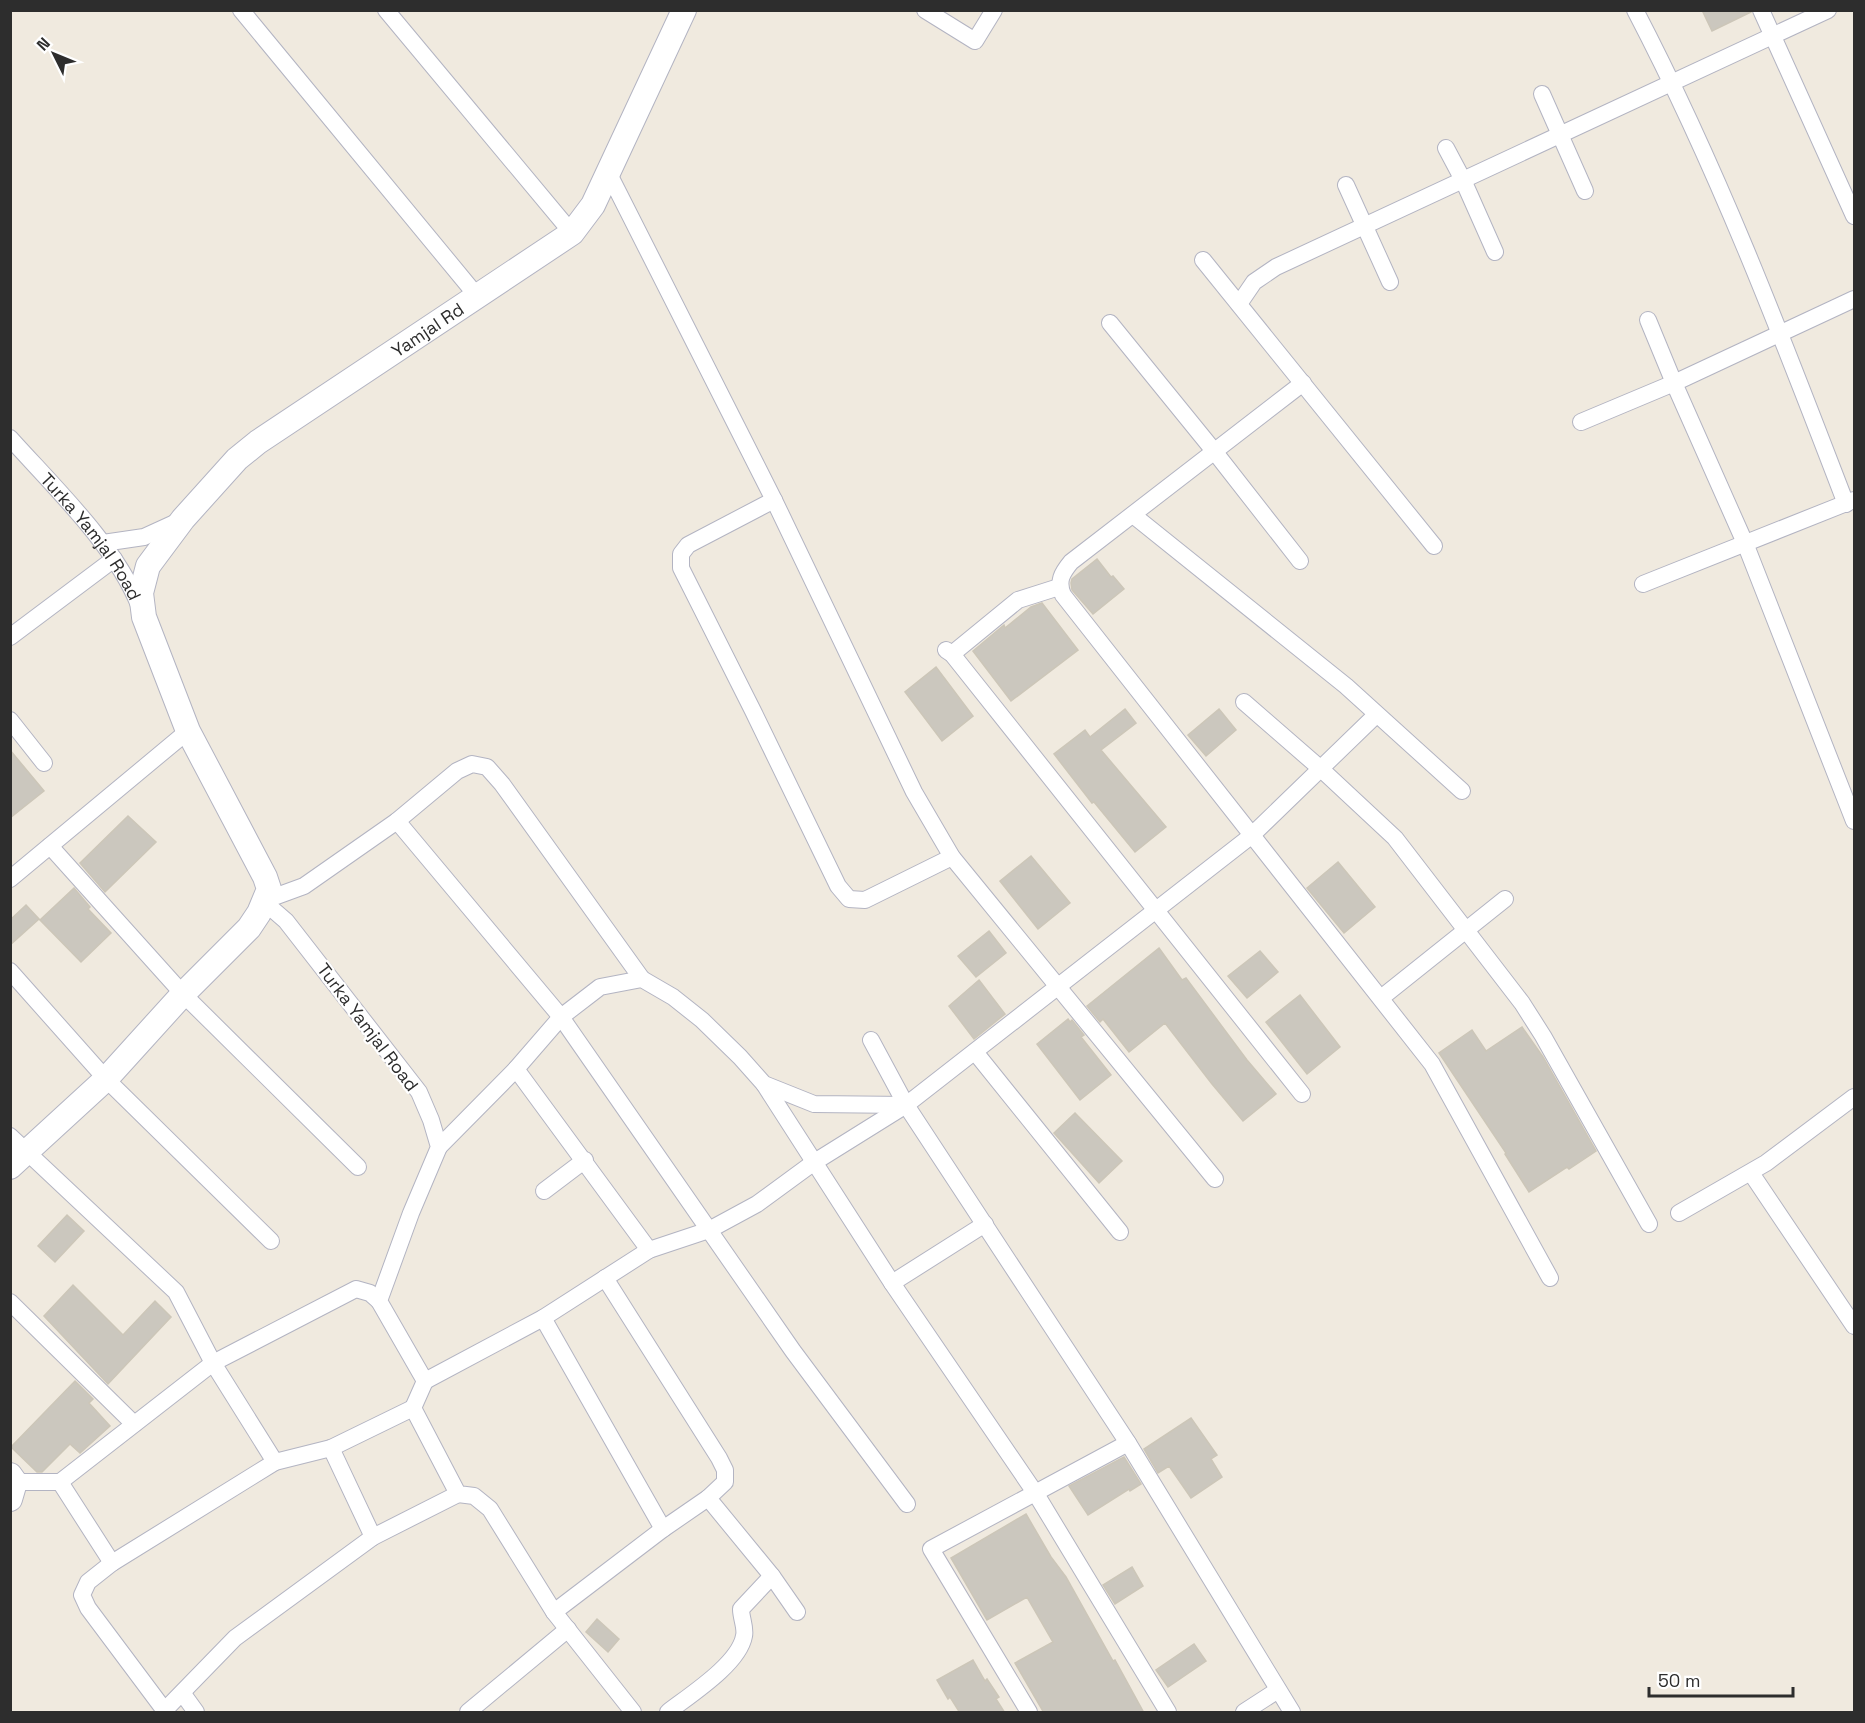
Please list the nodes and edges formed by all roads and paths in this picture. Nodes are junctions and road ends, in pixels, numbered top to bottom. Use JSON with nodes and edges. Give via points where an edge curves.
{"nodes":[{"id":1,"x":242,"y":10,"type":"edge"},
{"id":2,"x":386,"y":10,"type":"edge"},
{"id":3,"x":684,"y":10,"type":"edge"},
{"id":4,"x":926,"y":10,"type":"edge"},
{"id":5,"x":994,"y":10,"type":"edge"},
{"id":6,"x":1635,"y":10,"type":"edge"},
{"id":7,"x":1761,"y":10,"type":"edge"},
{"id":8,"x":1828,"y":10,"type":"edge"},
{"id":9,"x":1773,"y":37,"type":"junction"},
{"id":10,"x":1673,"y":83,"type":"junction"},
{"id":11,"x":1542,"y":94,"type":"dead end"},
{"id":12,"x":1559,"y":136,"type":"junction"},
{"id":13,"x":1446,"y":148,"type":"dead end"},
{"id":14,"x":608,"y":172,"type":"junction"},
{"id":15,"x":1463,"y":180,"type":"junction"},
{"id":16,"x":1346,"y":185,"type":"dead end"},
{"id":17,"x":1585,"y":191,"type":"dead end"},
{"id":18,"x":1854,"y":216,"type":"edge"},
{"id":19,"x":1364,"y":226,"type":"junction"},
{"id":20,"x":572,"y":233,"type":"junction"},
{"id":21,"x":1496,"y":252,"type":"dead end"},
{"id":22,"x":1203,"y":260,"type":"dead end"},
{"id":23,"x":1390,"y":282,"type":"dead end"},
{"id":24,"x":477,"y":296,"type":"junction"},
{"id":25,"x":1854,"y":299,"type":"edge"},
{"id":26,"x":1239,"y":304,"type":"junction"},
{"id":27,"x":1648,"y":320,"type":"dead end"},
{"id":28,"x":1110,"y":323,"type":"dead end"},
{"id":29,"x":1780,"y":334,"type":"junction"},
{"id":30,"x":1303,"y":383,"type":"junction"},
{"id":31,"x":1674,"y":383,"type":"junction"},
{"id":32,"x":1581,"y":422,"type":"dead end"},
{"id":33,"x":10,"y":438,"type":"edge"},
{"id":34,"x":1215,"y":451,"type":"junction"},
{"id":35,"x":774,"y":500,"type":"junction"},
{"id":36,"x":1850,"y":502,"type":"edge"},
{"id":37,"x":1133,"y":515,"type":"junction"},
{"id":38,"x":183,"y":519,"type":"junction"},
{"id":39,"x":103,"y":543,"type":"junction"},
{"id":40,"x":1745,"y":543,"type":"junction"},
{"id":41,"x":1434,"y":546,"type":"dead end"},
{"id":42,"x":114,"y":559,"type":"junction"},
{"id":43,"x":1300,"y":561,"type":"dead end"},
{"id":44,"x":1643,"y":585,"type":"dead end"},
{"id":45,"x":1059,"y":586,"type":"junction"},
{"id":46,"x":144,"y":617,"type":"junction"},
{"id":47,"x":10,"y":637,"type":"edge"},
{"id":48,"x":1244,"y":702,"type":"dead end"},
{"id":49,"x":1376,"y":715,"type":"junction"},
{"id":50,"x":10,"y":720,"type":"edge"},
{"id":51,"x":188,"y":731,"type":"junction"},
{"id":52,"x":44,"y":763,"type":"dead end"},
{"id":53,"x":1321,"y":769,"type":"junction"},
{"id":54,"x":1462,"y":791,"type":"dead end"},
{"id":55,"x":397,"y":821,"type":"junction"},
{"id":56,"x":1854,"y":821,"type":"edge"},
{"id":57,"x":1251,"y":836,"type":"junction"},
{"id":58,"x":50,"y":846,"type":"junction"},
{"id":59,"x":952,"y":857,"type":"junction"},
{"id":60,"x":10,"y":879,"type":"edge"},
{"id":61,"x":1505,"y":899,"type":"dead end"},
{"id":62,"x":263,"y":901,"type":"junction"},
{"id":63,"x":1155,"y":911,"type":"junction"},
{"id":64,"x":1465,"y":931,"type":"junction"},
{"id":65,"x":10,"y":971,"type":"edge"},
{"id":66,"x":642,"y":980,"type":"junction"},
{"id":67,"x":1058,"y":987,"type":"junction"},
{"id":68,"x":183,"y":994,"type":"junction"},
{"id":69,"x":1381,"y":998,"type":"junction"},
{"id":70,"x":561,"y":1017,"type":"junction"},
{"id":71,"x":871,"y":1040,"type":"dead end"},
{"id":72,"x":975,"y":1052,"type":"junction"},
{"id":73,"x":516,"y":1070,"type":"junction"},
{"id":74,"x":106,"y":1079,"type":"junction"},
{"id":75,"x":764,"y":1084,"type":"junction"},
{"id":76,"x":1302,"y":1094,"type":"dead end"},
{"id":77,"x":1854,"y":1097,"type":"edge"},
{"id":78,"x":906,"y":1105,"type":"junction"},
{"id":79,"x":440,"y":1147,"type":"junction"},
{"id":80,"x":16,"y":1152,"type":"edge"},
{"id":81,"x":585,"y":1160,"type":"junction"},
{"id":82,"x":813,"y":1163,"type":"junction"},
{"id":83,"x":358,"y":1167,"type":"dead end"},
{"id":84,"x":1751,"y":1173,"type":"junction"},
{"id":85,"x":1215,"y":1179,"type":"dead end"},
{"id":86,"x":544,"y":1191,"type":"dead end"},
{"id":87,"x":1679,"y":1213,"type":"dead end"},
{"id":88,"x":985,"y":1224,"type":"junction"},
{"id":89,"x":1649,"y":1224,"type":"dead end"},
{"id":90,"x":709,"y":1230,"type":"junction"},
{"id":91,"x":1120,"y":1232,"type":"dead end"},
{"id":92,"x":271,"y":1241,"type":"dead end"},
{"id":93,"x":649,"y":1250,"type":"junction"},
{"id":94,"x":605,"y":1278,"type":"junction"},
{"id":95,"x":1550,"y":1278,"type":"dead end"},
{"id":96,"x":892,"y":1283,"type":"junction"},
{"id":97,"x":379,"y":1301,"type":"junction"},
{"id":98,"x":10,"y":1302,"type":"edge"},
{"id":99,"x":543,"y":1318,"type":"junction"},
{"id":100,"x":1854,"y":1326,"type":"edge"},
{"id":101,"x":213,"y":1363,"type":"junction"},
{"id":102,"x":424,"y":1381,"type":"junction"},
{"id":103,"x":413,"y":1408,"type":"junction"},
{"id":104,"x":134,"y":1424,"type":"junction"},
{"id":105,"x":1128,"y":1443,"type":"junction"},
{"id":106,"x":331,"y":1448,"type":"junction"},
{"id":107,"x":274,"y":1462,"type":"junction"},
{"id":108,"x":60,"y":1482,"type":"junction"},
{"id":109,"x":12,"y":1485,"type":"edge"},
{"id":110,"x":458,"y":1494,"type":"junction"},
{"id":111,"x":1036,"y":1494,"type":"junction"},
{"id":112,"x":708,"y":1498,"type":"junction"},
{"id":113,"x":907,"y":1504,"type":"dead end"},
{"id":114,"x":663,"y":1530,"type":"junction"},
{"id":115,"x":373,"y":1537,"type":"junction"},
{"id":116,"x":112,"y":1563,"type":"junction"},
{"id":117,"x":772,"y":1576,"type":"junction"},
{"id":118,"x":554,"y":1612,"type":"junction"},
{"id":119,"x":797,"y":1612,"type":"dead end"},
{"id":120,"x":568,"y":1629,"type":"junction"},
{"id":121,"x":1278,"y":1690,"type":"junction"},
{"id":122,"x":183,"y":1694,"type":"junction"},
{"id":123,"x":164,"y":1712,"type":"edge"},
{"id":124,"x":196,"y":1713,"type":"edge"},
{"id":125,"x":468,"y":1713,"type":"edge"},
{"id":126,"x":633,"y":1713,"type":"edge"},
{"id":127,"x":668,"y":1713,"type":"edge"},
{"id":128,"x":1029,"y":1713,"type":"edge"},
{"id":129,"x":1168,"y":1713,"type":"edge"},
{"id":130,"x":1244,"y":1713,"type":"edge"},
{"id":131,"x":1292,"y":1713,"type":"edge"}],
"edges":[{"from":1,"to":24,"type":"street"},
{"from":2,"to":20,"type":"street"},
{"from":3,"to":14,"type":"main road","name":"Yamjal Rd"},
{"from":4,"to":5,"type":"street","via":[[975,41]]},
{"from":6,"to":10,"type":"street"},
{"from":7,"to":9,"type":"street"},
{"from":8,"to":9,"type":"street"},
{"from":9,"to":10,"type":"street"},
{"from":9,"to":18,"type":"street"},
{"from":10,"to":12,"type":"street"},
{"from":10,"to":29,"type":"street"},
{"from":11,"to":12,"type":"street"},
{"from":12,"to":15,"type":"street"},
{"from":12,"to":17,"type":"street"},
{"from":13,"to":15,"type":"street"},
{"from":14,"to":20,"type":"main road","name":"Yamjal Rd","via":[[593,205]]},
{"from":14,"to":35,"type":"street"},
{"from":15,"to":19,"type":"street"},
{"from":15,"to":21,"type":"street"},
{"from":16,"to":19,"type":"street"},
{"from":19,"to":23,"type":"street"},
{"from":19,"to":26,"type":"street","via":[[1276,267],[1254,282]]},
{"from":20,"to":24,"type":"main road","name":"Yamjal Rd"},
{"from":22,"to":26,"type":"street"},
{"from":24,"to":38,"type":"main road","name":"Yamjal Rd","via":[[258,442],[237,459]]},
{"from":25,"to":29,"type":"street"},
{"from":26,"to":30,"type":"street"},
{"from":27,"to":31,"type":"street"},
{"from":28,"to":34,"type":"street"},
{"from":29,"to":31,"type":"street"},
{"from":29,"to":36,"type":"street"},
{"from":30,"to":34,"type":"street"},
{"from":30,"to":41,"type":"street"},
{"from":31,"to":32,"type":"street"},
{"from":31,"to":40,"type":"street"},
{"from":33,"to":39,"type":"street","name":"Turka Yamjal Road"},
{"from":34,"to":37,"type":"street"},
{"from":34,"to":43,"type":"street"},
{"from":35,"to":59,"type":"street","via":[[914,792]]},
{"from":35,"to":59,"type":"street","via":[[688,545],[681,554],[681,568],[838,886],[849,899],[866,900]]},
{"from":36,"to":40,"type":"street"},
{"from":37,"to":45,"type":"street","via":[[1071,562]]},
{"from":37,"to":49,"type":"street","via":[[1346,686]]},
{"from":38,"to":39,"type":"street","via":[[144,537]]},
{"from":38,"to":46,"type":"main road","name":"Yamjal Rd","via":[[148,566],[141,593]]},
{"from":39,"to":42,"type":"street","name":"Turka Yamjal Road"},
{"from":40,"to":44,"type":"street"},
{"from":40,"to":56,"type":"street"},
{"from":42,"to":46,"type":"street","name":"Turka Yamjal Road","via":[[131,584]]},
{"from":42,"to":47,"type":"street"},
{"from":45,"to":57,"type":"street"},
{"from":45,"to":63,"type":"street","via":[[1018,600],[949,652]]},
{"from":46,"to":51,"type":"main road","name":"Turka Yamjal Road"},
{"from":48,"to":53,"type":"street"},
{"from":49,"to":53,"type":"street"},
{"from":49,"to":54,"type":"street"},
{"from":50,"to":52,"type":"street"},
{"from":51,"to":58,"type":"street"},
{"from":51,"to":62,"type":"main road","name":"Turka Yamjal Road","via":[[265,877],[269,889]]},
{"from":53,"to":57,"type":"street"},
{"from":53,"to":64,"type":"street","via":[[1395,838]]},
{"from":55,"to":62,"type":"street","via":[[304,885]]},
{"from":55,"to":66,"type":"street","via":[[457,771],[472,764],[487,767]]},
{"from":55,"to":70,"type":"street"},
{"from":57,"to":63,"type":"street"},
{"from":57,"to":69,"type":"street"},
{"from":58,"to":60,"type":"street"},
{"from":58,"to":68,"type":"street"},
{"from":59,"to":67,"type":"street"},
{"from":61,"to":64,"type":"street"},
{"from":62,"to":68,"type":"main road","via":[[249,928]]},
{"from":62,"to":79,"type":"street","name":"Turka Yamjal Road","via":[[286,921],[419,1092]]},
{"from":63,"to":67,"type":"street"},
{"from":63,"to":76,"type":"street"},
{"from":64,"to":69,"type":"street"},
{"from":64,"to":89,"type":"street","via":[[1543,1035]]},
{"from":65,"to":74,"type":"street"},
{"from":66,"to":70,"type":"street","via":[[600,987]]},
{"from":66,"to":75,"type":"street","via":[[673,997],[702,1020]]},
{"from":67,"to":72,"type":"street"},
{"from":67,"to":85,"type":"street"},
{"from":68,"to":74,"type":"main road"},
{"from":68,"to":83,"type":"street"},
{"from":69,"to":95,"type":"street","via":[[1432,1064]]},
{"from":70,"to":73,"type":"street"},
{"from":70,"to":90,"type":"street"},
{"from":71,"to":78,"type":"street"},
{"from":72,"to":78,"type":"street"},
{"from":72,"to":91,"type":"street"},
{"from":73,"to":79,"type":"street"},
{"from":73,"to":81,"type":"street"},
{"from":74,"to":80,"type":"main road"},
{"from":74,"to":92,"type":"street"},
{"from":75,"to":78,"type":"street","via":[[814,1104]]},
{"from":75,"to":82,"type":"street"},
{"from":77,"to":84,"type":"street"},
{"from":78,"to":82,"type":"street"},
{"from":78,"to":88,"type":"street"},
{"from":79,"to":97,"type":"street"},
{"from":80,"to":101,"type":"street","via":[[176,1292]]},
{"from":81,"to":86,"type":"street"},
{"from":81,"to":93,"type":"street"},
{"from":82,"to":90,"type":"street","via":[[757,1204]]},
{"from":82,"to":96,"type":"street"},
{"from":84,"to":87,"type":"street"},
{"from":84,"to":100,"type":"street"},
{"from":88,"to":96,"type":"street"},
{"from":88,"to":105,"type":"street"},
{"from":90,"to":93,"type":"street"},
{"from":90,"to":113,"type":"street"},
{"from":93,"to":94,"type":"street"},
{"from":94,"to":99,"type":"street"},
{"from":94,"to":112,"type":"street","via":[[725,1470],[725,1482]]},
{"from":96,"to":111,"type":"street"},
{"from":97,"to":101,"type":"street","via":[[356,1289]]},
{"from":97,"to":102,"type":"street"},
{"from":98,"to":104,"type":"street"},
{"from":99,"to":102,"type":"street"},
{"from":99,"to":114,"type":"street"},
{"from":101,"to":104,"type":"street"},
{"from":101,"to":107,"type":"street"},
{"from":102,"to":103,"type":"street"},
{"from":103,"to":106,"type":"street"},
{"from":103,"to":110,"type":"street"},
{"from":104,"to":108,"type":"street"},
{"from":105,"to":111,"type":"street"},
{"from":105,"to":121,"type":"street"},
{"from":106,"to":107,"type":"street"},
{"from":106,"to":115,"type":"street"},
{"from":107,"to":116,"type":"street"},
{"from":108,"to":109,"type":"street"},
{"from":108,"to":116,"type":"street"},
{"from":110,"to":115,"type":"street"},
{"from":110,"to":118,"type":"street","via":[[474,1496],[490,1509]]},
{"from":111,"to":128,"type":"street","via":[[931,1550]]},
{"from":111,"to":129,"type":"street"},
{"from":112,"to":114,"type":"street"},
{"from":112,"to":117,"type":"street"},
{"from":114,"to":118,"type":"street"},
{"from":115,"to":122,"type":"street","via":[[235,1638]]},
{"from":116,"to":123,"type":"street","via":[[88,1582],[82,1595]]},
{"from":117,"to":119,"type":"street"},
{"from":117,"to":127,"type":"street","via":[[741,1609],[745,1634],[727,1665]]},
{"from":118,"to":120,"type":"street"},
{"from":120,"to":125,"type":"street"},
{"from":120,"to":126,"type":"street"},
{"from":121,"to":130,"type":"street"},
{"from":121,"to":131,"type":"street"},
{"from":122,"to":123,"type":"street"},
{"from":122,"to":124,"type":"street"}]}
